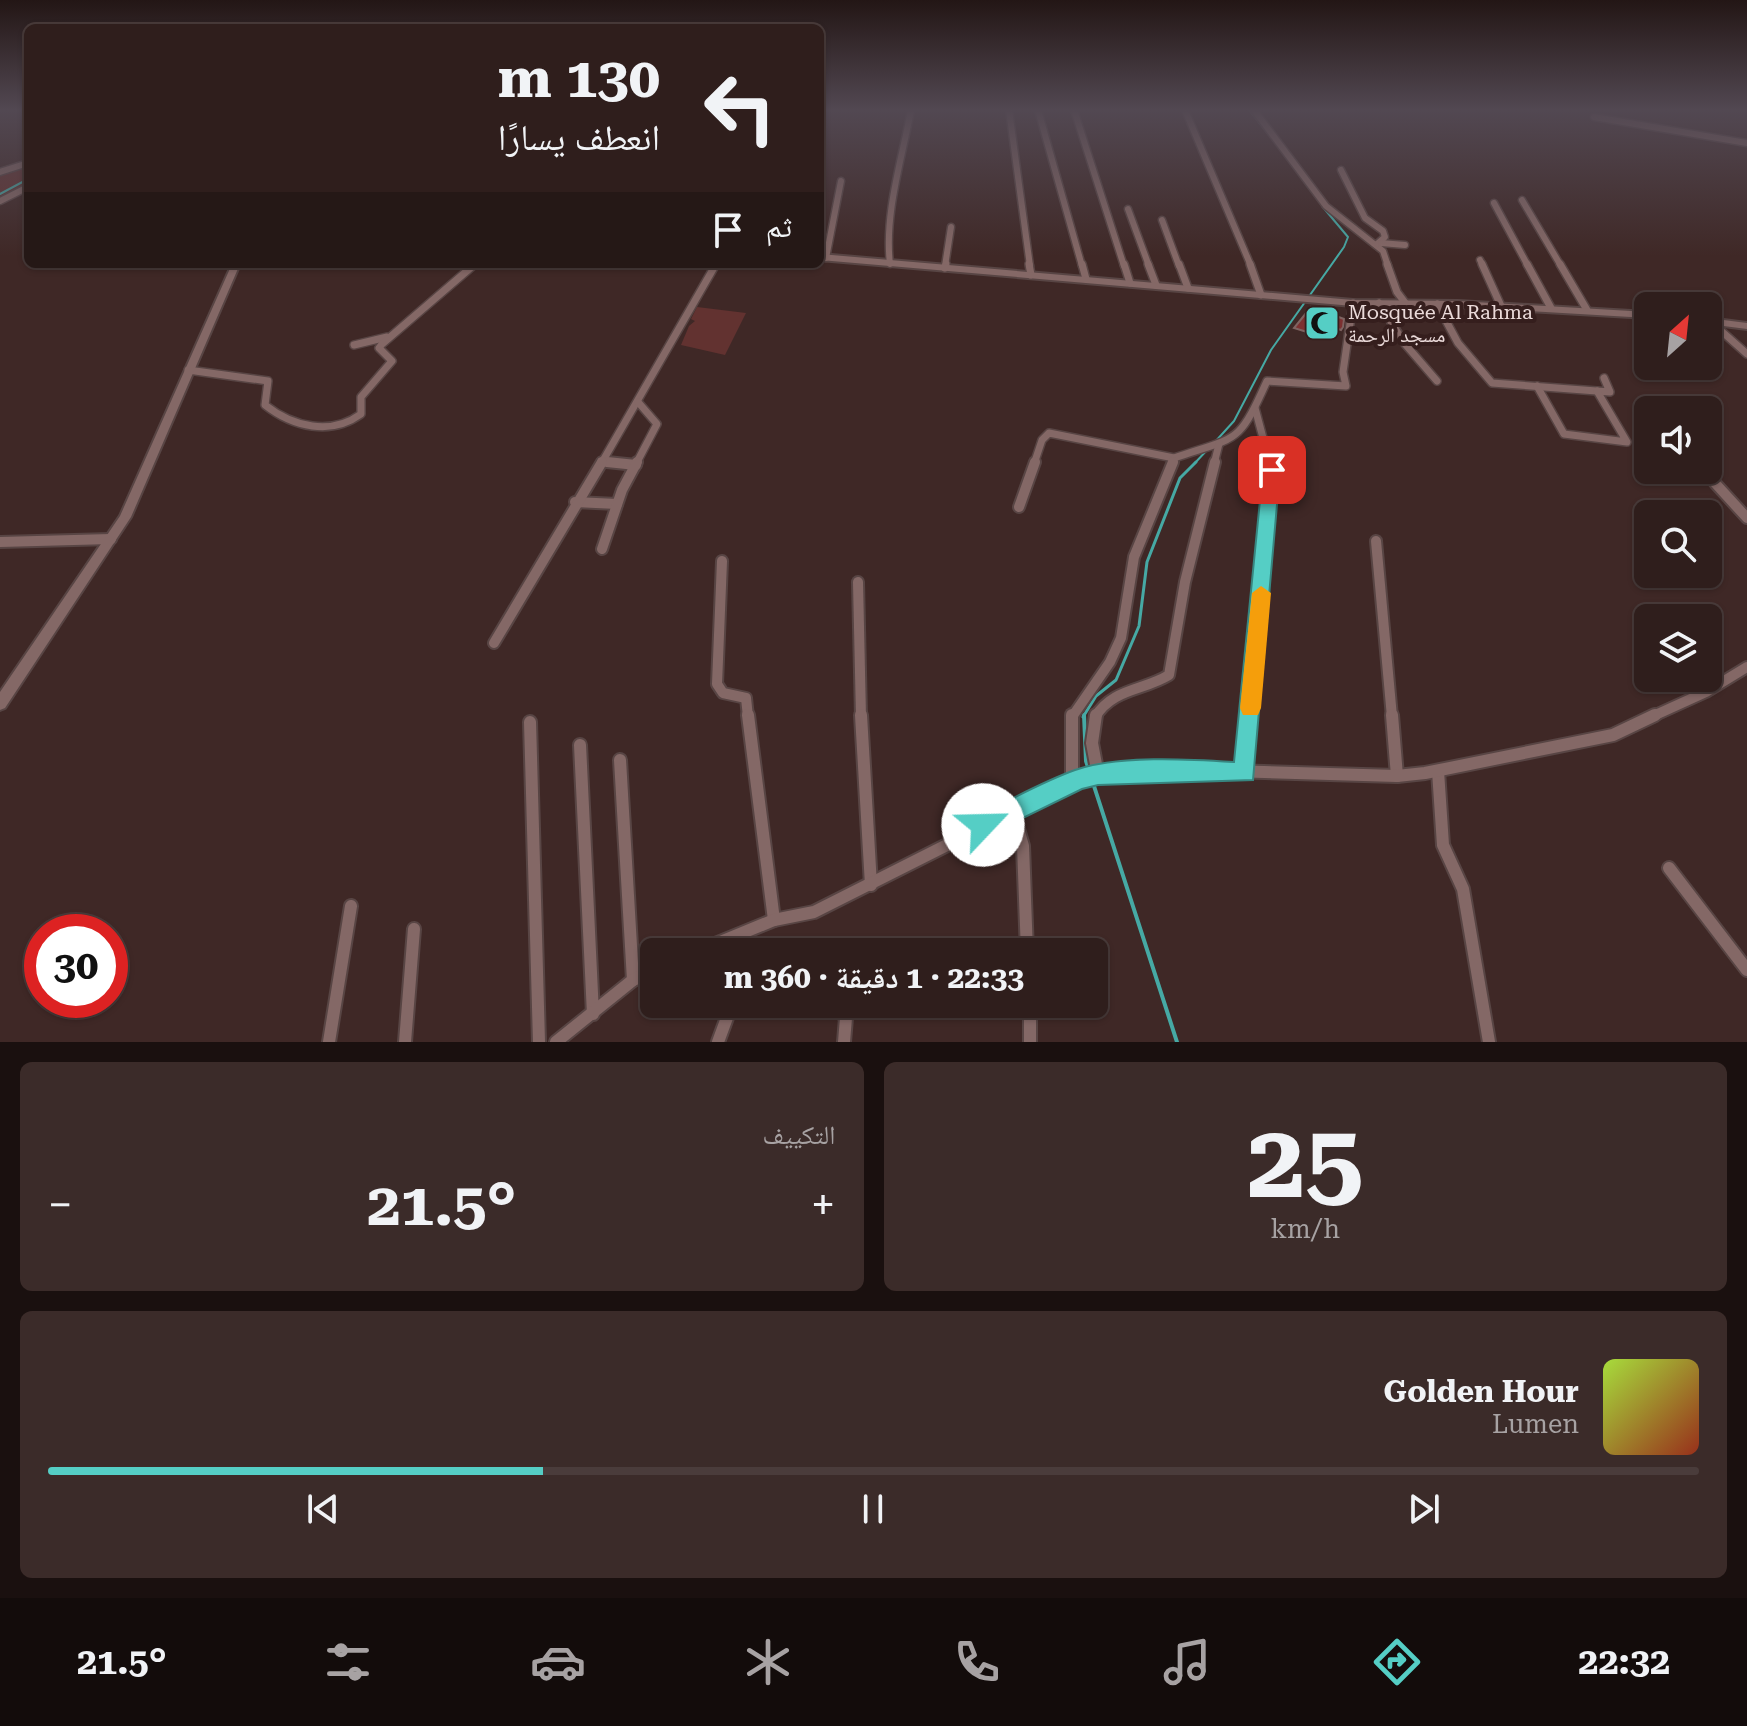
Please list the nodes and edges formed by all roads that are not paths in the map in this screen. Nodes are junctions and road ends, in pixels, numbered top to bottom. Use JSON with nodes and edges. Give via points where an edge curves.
{"nodes":[{"id":1,"x":902,"y":159,"type":"edge"},
{"id":2,"x":1015,"y":159,"type":"edge"},
{"id":3,"x":1052,"y":159,"type":"edge"},
{"id":4,"x":1090,"y":159,"type":"edge"},
{"id":5,"x":1207,"y":159,"type":"edge"},
{"id":6,"x":1290,"y":159,"type":"edge"},
{"id":7,"x":24,"y":164,"type":"edge"},
{"id":8,"x":1341,"y":170,"type":"dead end"},
{"id":9,"x":0,"y":172,"type":"edge"},
{"id":10,"x":841,"y":181,"type":"dead end"},
{"id":11,"x":24,"y":189,"type":"edge"},
{"id":12,"x":1522,"y":200,"type":"dead end"},
{"id":13,"x":0,"y":201,"type":"edge"},
{"id":14,"x":1494,"y":203,"type":"dead end"},
{"id":15,"x":1128,"y":209,"type":"dead end"},
{"id":16,"x":1162,"y":220,"type":"dead end"},
{"id":17,"x":951,"y":227,"type":"dead end"},
{"id":18,"x":1379,"y":244,"type":"junction"},
{"id":19,"x":1405,"y":245,"type":"dead end"},
{"id":20,"x":824,"y":254,"type":"edge"},
{"id":21,"x":824,"y":258,"type":"edge"},
{"id":22,"x":1480,"y":260,"type":"dead end"},
{"id":23,"x":890,"y":264,"type":"junction"},
{"id":24,"x":234,"y":268,"type":"edge"},
{"id":25,"x":470,"y":268,"type":"edge"},
{"id":26,"x":714,"y":268,"type":"edge"},
{"id":27,"x":945,"y":268,"type":"junction"},
{"id":28,"x":1031,"y":275,"type":"junction"},
{"id":29,"x":1086,"y":279,"type":"junction"},
{"id":30,"x":1130,"y":283,"type":"junction"},
{"id":31,"x":1156,"y":285,"type":"junction"},
{"id":32,"x":1188,"y":288,"type":"junction"},
{"id":33,"x":1261,"y":295,"type":"junction"},
{"id":34,"x":1353,"y":303,"type":"junction"},
{"id":35,"x":1379,"y":303,"type":"junction"},
{"id":36,"x":1406,"y":304,"type":"junction"},
{"id":37,"x":1437,"y":304,"type":"junction"},
{"id":38,"x":1501,"y":306,"type":"junction"},
{"id":39,"x":1551,"y":308,"type":"junction"},
{"id":40,"x":1587,"y":310,"type":"junction"},
{"id":41,"x":1634,"y":314,"type":"edge"},
{"id":42,"x":1722,"y":323,"type":"edge"},
{"id":43,"x":1747,"y":326,"type":"edge"},
{"id":44,"x":1722,"y":332,"type":"edge"},
{"id":45,"x":387,"y":337,"type":"junction"},
{"id":46,"x":354,"y":345,"type":"dead end"},
{"id":47,"x":1747,"y":354,"type":"edge"},
{"id":48,"x":188,"y":370,"type":"junction"},
{"id":49,"x":1604,"y":378,"type":"dead end"},
{"id":50,"x":1437,"y":381,"type":"dead end"},
{"id":51,"x":1537,"y":386,"type":"junction"},
{"id":52,"x":1597,"y":391,"type":"junction"},
{"id":53,"x":638,"y":402,"type":"junction"},
{"id":54,"x":1255,"y":408,"type":"junction"},
{"id":55,"x":1219,"y":444,"type":"junction"},
{"id":56,"x":1174,"y":458,"type":"junction"},
{"id":57,"x":601,"y":461,"type":"junction"},
{"id":58,"x":636,"y":465,"type":"junction"},
{"id":59,"x":1716,"y":484,"type":"edge"},
{"id":60,"x":575,"y":502,"type":"junction"},
{"id":61,"x":617,"y":504,"type":"junction"},
{"id":62,"x":1019,"y":507,"type":"dead end"},
{"id":63,"x":1747,"y":518,"type":"edge"},
{"id":64,"x":111,"y":539,"type":"junction"},
{"id":65,"x":1376,"y":541,"type":"dead end"},
{"id":66,"x":0,"y":542,"type":"edge"},
{"id":67,"x":602,"y":549,"type":"dead end"},
{"id":68,"x":722,"y":561,"type":"dead end"},
{"id":69,"x":858,"y":582,"type":"dead end"},
{"id":70,"x":494,"y":643,"type":"dead end"},
{"id":71,"x":1747,"y":667,"type":"edge"},
{"id":72,"x":0,"y":704,"type":"edge"},
{"id":73,"x":530,"y":722,"type":"dead end"},
{"id":74,"x":580,"y":745,"type":"dead end"},
{"id":75,"x":620,"y":760,"type":"dead end"},
{"id":76,"x":1438,"y":771,"type":"junction"},
{"id":77,"x":1244,"y":773,"type":"junction"},
{"id":78,"x":1096,"y":775,"type":"junction"},
{"id":79,"x":1397,"y":776,"type":"junction"},
{"id":80,"x":1075,"y":781,"type":"junction"},
{"id":81,"x":1013,"y":812,"type":"junction"},
{"id":82,"x":1669,"y":868,"type":"dead end"},
{"id":83,"x":871,"y":885,"type":"junction"},
{"id":84,"x":351,"y":906,"type":"dead end"},
{"id":85,"x":774,"y":920,"type":"junction"},
{"id":86,"x":414,"y":929,"type":"dead end"},
{"id":87,"x":735,"y":938,"type":"edge"},
{"id":88,"x":1026,"y":938,"type":"edge"},
{"id":89,"x":1742,"y":957,"type":"edge"},
{"id":90,"x":1747,"y":970,"type":"edge"},
{"id":91,"x":640,"y":977,"type":"edge"},
{"id":92,"x":633,"y":980,"type":"junction"},
{"id":93,"x":593,"y":1014,"type":"junction"},
{"id":94,"x":727,"y":1018,"type":"edge"},
{"id":95,"x":846,"y":1018,"type":"edge"},
{"id":96,"x":1030,"y":1018,"type":"edge"},
{"id":97,"x":329,"y":1042,"type":"edge"},
{"id":98,"x":405,"y":1042,"type":"edge"},
{"id":99,"x":539,"y":1042,"type":"edge"},
{"id":100,"x":557,"y":1042,"type":"edge"},
{"id":101,"x":718,"y":1042,"type":"edge"},
{"id":102,"x":844,"y":1042,"type":"edge"},
{"id":103,"x":1030,"y":1042,"type":"edge"},
{"id":104,"x":1489,"y":1042,"type":"edge"}],
"edges":[{"from":1,"to":23,"type":"street"},
{"from":2,"to":28,"type":"street"},
{"from":3,"to":29,"type":"street"},
{"from":4,"to":30,"type":"street"},
{"from":5,"to":33,"type":"street"},
{"from":6,"to":18,"type":"street","via":[[1326,206]]},
{"from":7,"to":9,"type":"street"},
{"from":8,"to":18,"type":"street","via":[[1365,218],[1383,231]]},
{"from":10,"to":20,"type":"street"},
{"from":11,"to":13,"type":"street"},
{"from":12,"to":40,"type":"street"},
{"from":14,"to":39,"type":"street"},
{"from":15,"to":31,"type":"street"},
{"from":16,"to":32,"type":"street"},
{"from":17,"to":27,"type":"street"},
{"from":18,"to":19,"type":"street"},
{"from":18,"to":36,"type":"street"},
{"from":21,"to":23,"type":"street"},
{"from":22,"to":38,"type":"street"},
{"from":23,"to":27,"type":"street"},
{"from":24,"to":48,"type":"street"},
{"from":25,"to":45,"type":"street"},
{"from":26,"to":53,"type":"street"},
{"from":27,"to":28,"type":"street"},
{"from":28,"to":29,"type":"street"},
{"from":29,"to":30,"type":"street"},
{"from":30,"to":31,"type":"street"},
{"from":31,"to":32,"type":"street"},
{"from":32,"to":33,"type":"street"},
{"from":33,"to":34,"type":"street"},
{"from":34,"to":35,"type":"street"},
{"from":34,"to":54,"type":"street","via":[[1343,372],[1346,386],[1272,379],[1263,385]]},
{"from":35,"to":36,"type":"street"},
{"from":35,"to":50,"type":"street"},
{"from":36,"to":37,"type":"street"},
{"from":37,"to":38,"type":"street"},
{"from":37,"to":51,"type":"street","via":[[1458,343],[1492,383]]},
{"from":38,"to":39,"type":"street"},
{"from":39,"to":40,"type":"street"},
{"from":40,"to":41,"type":"street"},
{"from":42,"to":43,"type":"street"},
{"from":44,"to":47,"type":"street"},
{"from":45,"to":46,"type":"street"},
{"from":45,"to":48,"type":"street","via":[[379,348],[392,361],[361,397],[361,414],[338,425],[306,425],[275,414],[265,405],[268,381]]},
{"from":48,"to":64,"type":"street","via":[[138,491]]},
{"from":49,"to":52,"type":"street","via":[[1612,390]]},
{"from":51,"to":52,"type":"street"},
{"from":51,"to":52,"type":"street","via":[[1564,434],[1627,442]]},
{"from":53,"to":57,"type":"street"},
{"from":53,"to":58,"type":"street","via":[[657,424]]},
{"from":54,"to":55,"type":"street","via":[[1237,437]]},
{"from":54,"to":77,"type":"street","via":[[1272,470]]},
{"from":55,"to":56,"type":"street"},
{"from":55,"to":78,"type":"street","via":[[1185,582],[1169,675],[1114,696],[1097,710],[1091,725]]},
{"from":56,"to":62,"type":"street","via":[[1049,433]]},
{"from":56,"to":80,"type":"street","via":[[1134,557],[1121,638],[1072,713]]},
{"from":57,"to":58,"type":"street"},
{"from":57,"to":60,"type":"street"},
{"from":58,"to":61,"type":"street"},
{"from":59,"to":63,"type":"street"},
{"from":60,"to":61,"type":"street"},
{"from":60,"to":70,"type":"street"},
{"from":61,"to":67,"type":"street"},
{"from":64,"to":66,"type":"street"},
{"from":64,"to":72,"type":"street"},
{"from":65,"to":79,"type":"street"},
{"from":68,"to":85,"type":"street","via":[[717,684],[723,693],[746,698]]},
{"from":69,"to":83,"type":"street"},
{"from":71,"to":76,"type":"street","via":[[1613,735]]},
{"from":73,"to":99,"type":"street"},
{"from":74,"to":93,"type":"street"},
{"from":75,"to":92,"type":"street"},
{"from":76,"to":79,"type":"street"},
{"from":76,"to":104,"type":"street","via":[[1443,845],[1463,889]]},
{"from":77,"to":78,"type":"street"},
{"from":77,"to":79,"type":"street"},
{"from":78,"to":80,"type":"street"},
{"from":80,"to":81,"type":"street"},
{"from":81,"to":83,"type":"street"},
{"from":81,"to":88,"type":"street","via":[[1023,846]]},
{"from":82,"to":89,"type":"street"},
{"from":83,"to":85,"type":"street","via":[[814,912]]},
{"from":84,"to":97,"type":"street"},
{"from":85,"to":87,"type":"street"},
{"from":86,"to":98,"type":"street"},
{"from":89,"to":90,"type":"street"},
{"from":91,"to":92,"type":"street"},
{"from":92,"to":93,"type":"street"},
{"from":93,"to":100,"type":"street"},
{"from":94,"to":101,"type":"street"},
{"from":95,"to":102,"type":"street"},
{"from":96,"to":103,"type":"street"}]}
